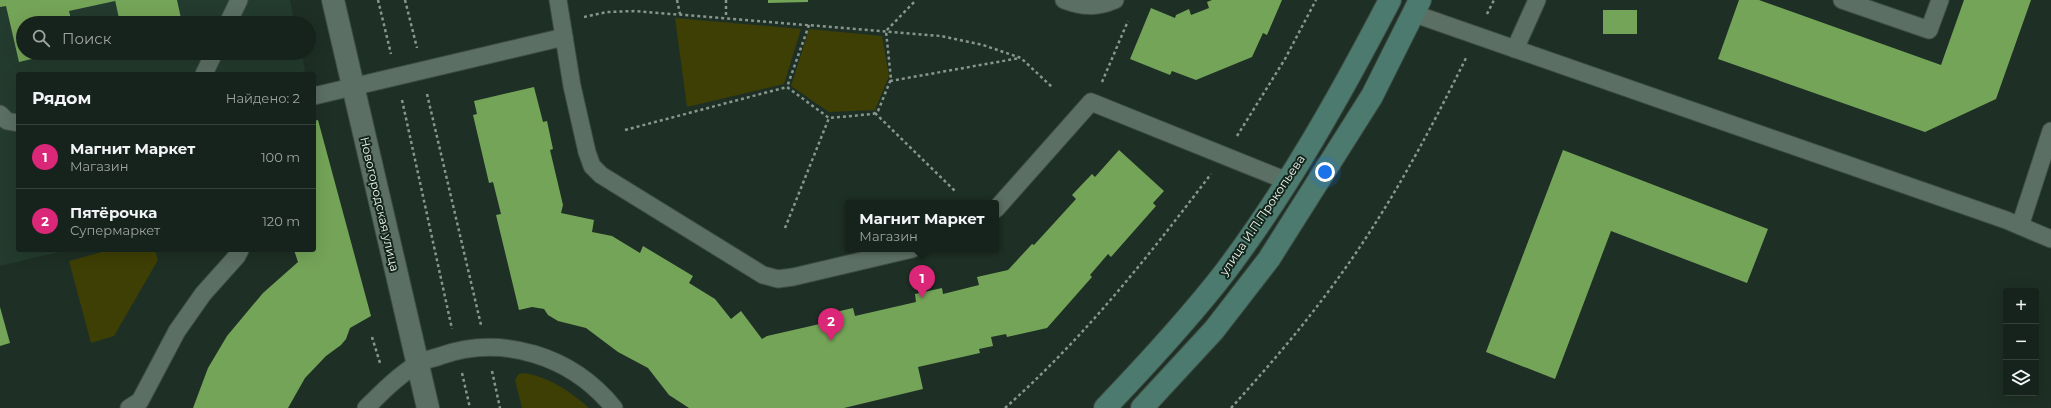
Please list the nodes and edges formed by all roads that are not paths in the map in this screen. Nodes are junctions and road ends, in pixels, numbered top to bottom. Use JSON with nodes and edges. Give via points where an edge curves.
{"nodes":[{"id":1,"x":239,"y":0,"type":"edge"},
{"id":2,"x":333,"y":0,"type":"edge"},
{"id":3,"x":558,"y":0,"type":"edge"},
{"id":4,"x":1064,"y":0,"type":"edge"},
{"id":5,"x":1115,"y":0,"type":"edge"},
{"id":6,"x":1390,"y":0,"type":"edge"},
{"id":7,"x":1537,"y":0,"type":"edge"},
{"id":8,"x":1842,"y":0,"type":"edge"},
{"id":9,"x":1940,"y":0,"type":"edge"},
{"id":10,"x":1418,"y":7,"type":"edge"},
{"id":11,"x":231,"y":16,"type":"edge"},
{"id":12,"x":563,"y":30,"type":"junction"},
{"id":13,"x":1515,"y":49,"type":"junction"},
{"id":14,"x":211,"y":60,"type":"edge"},
{"id":15,"x":205,"y":72,"type":"edge"},
{"id":16,"x":353,"y":87,"type":"junction"},
{"id":17,"x":316,"y":96,"type":"edge"},
{"id":18,"x":0,"y":114,"type":"edge"},
{"id":19,"x":16,"y":123,"type":"edge"},
{"id":20,"x":2051,"y":131,"type":"edge"},
{"id":21,"x":1287,"y":181,"type":"junction"},
{"id":22,"x":1313,"y":191,"type":"junction"},
{"id":23,"x":999,"y":206,"type":"edge"},
{"id":24,"x":2020,"y":226,"type":"junction"},
{"id":25,"x":2051,"y":239,"type":"edge"},
{"id":26,"x":239,"y":252,"type":"edge"},
{"id":27,"x":899,"y":252,"type":"edge"},
{"id":28,"x":418,"y":364,"type":"junction"},
{"id":29,"x":129,"y":408,"type":"edge"},
{"id":30,"x":366,"y":408,"type":"edge"},
{"id":31,"x":428,"y":408,"type":"edge"},
{"id":32,"x":614,"y":408,"type":"edge"},
{"id":33,"x":1105,"y":408,"type":"edge"},
{"id":34,"x":1142,"y":408,"type":"edge"}],
"edges":[{"from":1,"to":11,"type":"lane"},
{"from":2,"to":16,"type":"street","name":"Новогородская улица"},
{"from":3,"to":12,"type":"lane"},
{"from":4,"to":5,"type":"lane","via":[[1091,7]]},
{"from":6,"to":21,"type":"street","name":"улица И.П.Прокопьева","via":[[1342,90]]},
{"from":7,"to":13,"type":"lane"},
{"from":8,"to":9,"type":"lane","via":[[1929,30]]},
{"from":10,"to":13,"type":"lane"},
{"from":10,"to":22,"type":"street","via":[[1372,96]]},
{"from":12,"to":16,"type":"lane","via":[[422,71]]},
{"from":12,"to":27,"type":"lane","via":[[586,152],[592,166],[601,175],[763,275],[793,277]]},
{"from":13,"to":24,"type":"lane"},
{"from":14,"to":15,"type":"lane"},
{"from":16,"to":17,"type":"lane"},
{"from":16,"to":28,"type":"street","name":"Новогородская улица"},
{"from":18,"to":19,"type":"lane","via":[[7,121]]},
{"from":20,"to":24,"type":"lane"},
{"from":21,"to":22,"type":"street"},
{"from":21,"to":23,"type":"lane","via":[[1091,102]]},
{"from":21,"to":33,"type":"street","name":"улица И.П.Прокопьева","via":[[1225,271],[1159,352]]},
{"from":22,"to":34,"type":"street","via":[[1269,259],[1214,330]]},
{"from":24,"to":25,"type":"lane"},
{"from":26,"to":29,"type":"lane","via":[[194,306],[177,331],[140,401]]},
{"from":28,"to":30,"type":"lane","via":[[387,386]]},
{"from":28,"to":31,"type":"street","name":"Новогородская улица"},
{"from":28,"to":32,"type":"lane","via":[[457,350],[486,346],[537,354],[575,372],[599,390]]}]}
